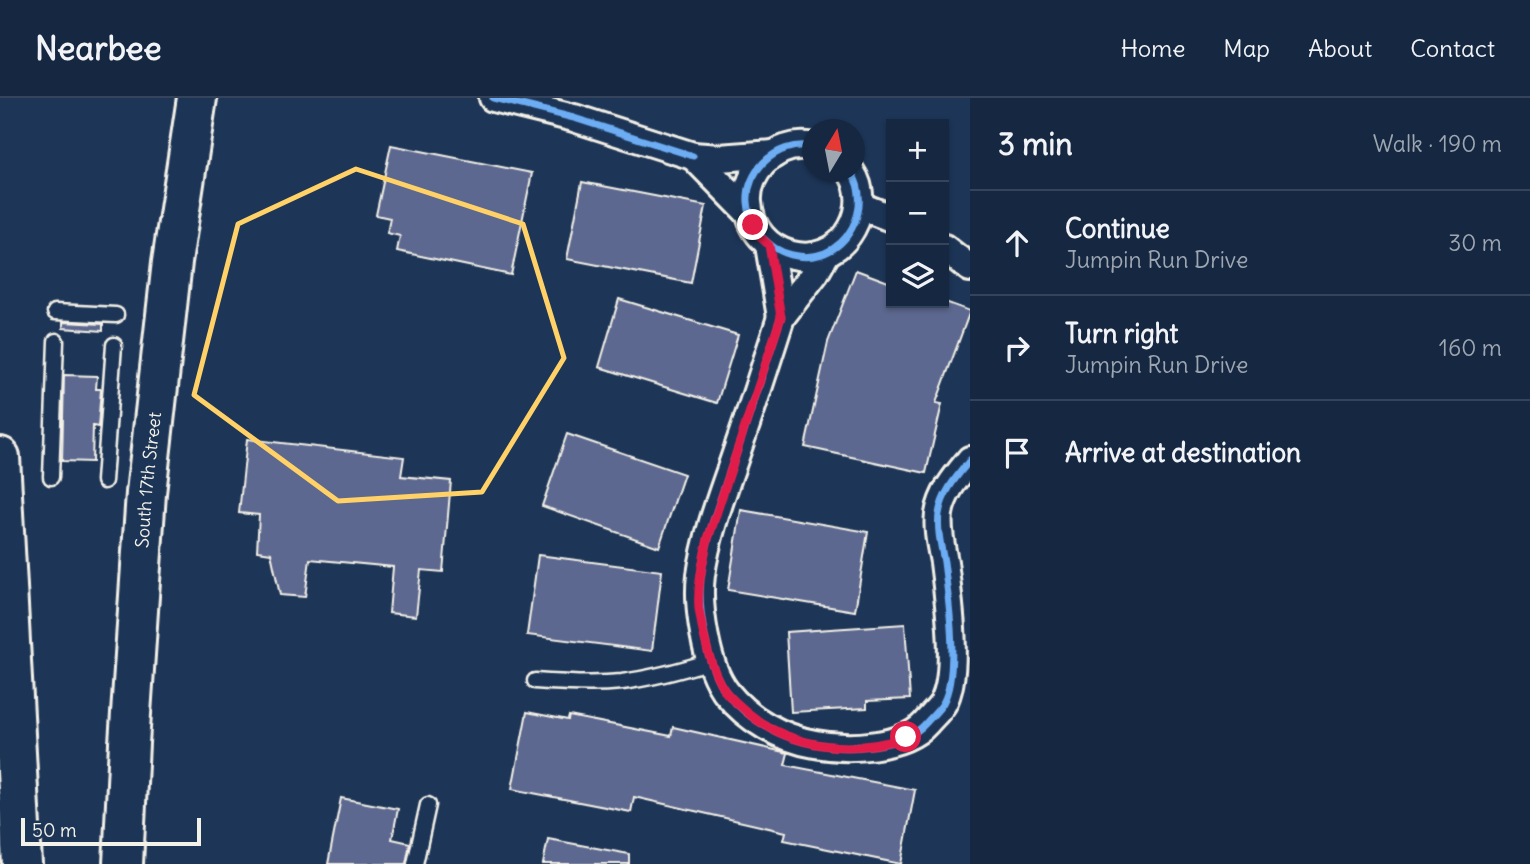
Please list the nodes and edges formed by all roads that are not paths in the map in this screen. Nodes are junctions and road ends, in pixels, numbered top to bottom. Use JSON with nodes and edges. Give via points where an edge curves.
{"nodes":[{"id":1,"x":197,"y":98,"type":"edge"},
{"id":2,"x":494,"y":98,"type":"edge"},
{"id":3,"x":802,"y":146,"type":"edge"},
{"id":4,"x":774,"y":154,"type":"junction"},
{"id":5,"x":692,"y":156,"type":"junction"},
{"id":6,"x":856,"y":182,"type":"edge"},
{"id":7,"x":860,"y":206,"type":"junction"},
{"id":8,"x":748,"y":213,"type":"junction"},
{"id":9,"x":886,"y":216,"type":"edge"},
{"id":10,"x":769,"y":245,"type":"junction"},
{"id":11,"x":827,"y":252,"type":"junction"},
{"id":12,"x":949,"y":252,"type":"edge"},
{"id":13,"x":970,"y":268,"type":"edge"},
{"id":14,"x":55,"y":312,"type":"dead end"},
{"id":15,"x":116,"y":315,"type":"dead end"},
{"id":16,"x":781,"y":317,"type":"junction"},
{"id":17,"x":56,"y":341,"type":"dead end"},
{"id":18,"x":114,"y":345,"type":"dead end"},
{"id":19,"x":0,"y":457,"type":"edge"},
{"id":20,"x":970,"y":460,"type":"edge"},
{"id":21,"x":51,"y":477,"type":"dead end"},
{"id":22,"x":104,"y":481,"type":"dead end"},
{"id":23,"x":711,"y":661,"type":"junction"},
{"id":24,"x":535,"y":681,"type":"dead end"},
{"id":25,"x":428,"y":805,"type":"dead end"},
{"id":26,"x":23,"y":864,"type":"edge"},
{"id":27,"x":123,"y":864,"type":"edge"},
{"id":28,"x":415,"y":864,"type":"edge"}],
"edges":[{"from":1,"to":27,"type":"main road","name":"South 17th Street","via":[[172,261],[146,493]]},
{"from":2,"to":5,"type":"street"},
{"from":3,"to":4,"type":"street"},
{"from":4,"to":5,"type":"street"},
{"from":4,"to":8,"type":"street","via":[[751,182]]},
{"from":5,"to":8,"type":"street"},
{"from":6,"to":7,"type":"street"},
{"from":7,"to":9,"type":"street"},
{"from":7,"to":11,"type":"street","via":[[849,234]]},
{"from":8,"to":10,"type":"street"},
{"from":10,"to":11,"type":"street","via":[[798,257]]},
{"from":10,"to":16,"type":"street"},
{"from":11,"to":16,"type":"street"},
{"from":12,"to":13,"type":"street"},
{"from":14,"to":15,"type":"lane"},
{"from":16,"to":23,"type":"street","via":[[708,539],[699,607]]},
{"from":17,"to":21,"type":"lane"},
{"from":18,"to":22,"type":"lane"},
{"from":19,"to":26,"type":"main road"},
{"from":20,"to":23,"type":"street","via":[[945,496],[939,514],[951,670],[943,703],[923,727],[886,744],[867,746],[842,747],[788,738],[739,706],[724,690]]},
{"from":23,"to":24,"type":"lane","via":[[622,682]]},
{"from":25,"to":28,"type":"lane"}]}
